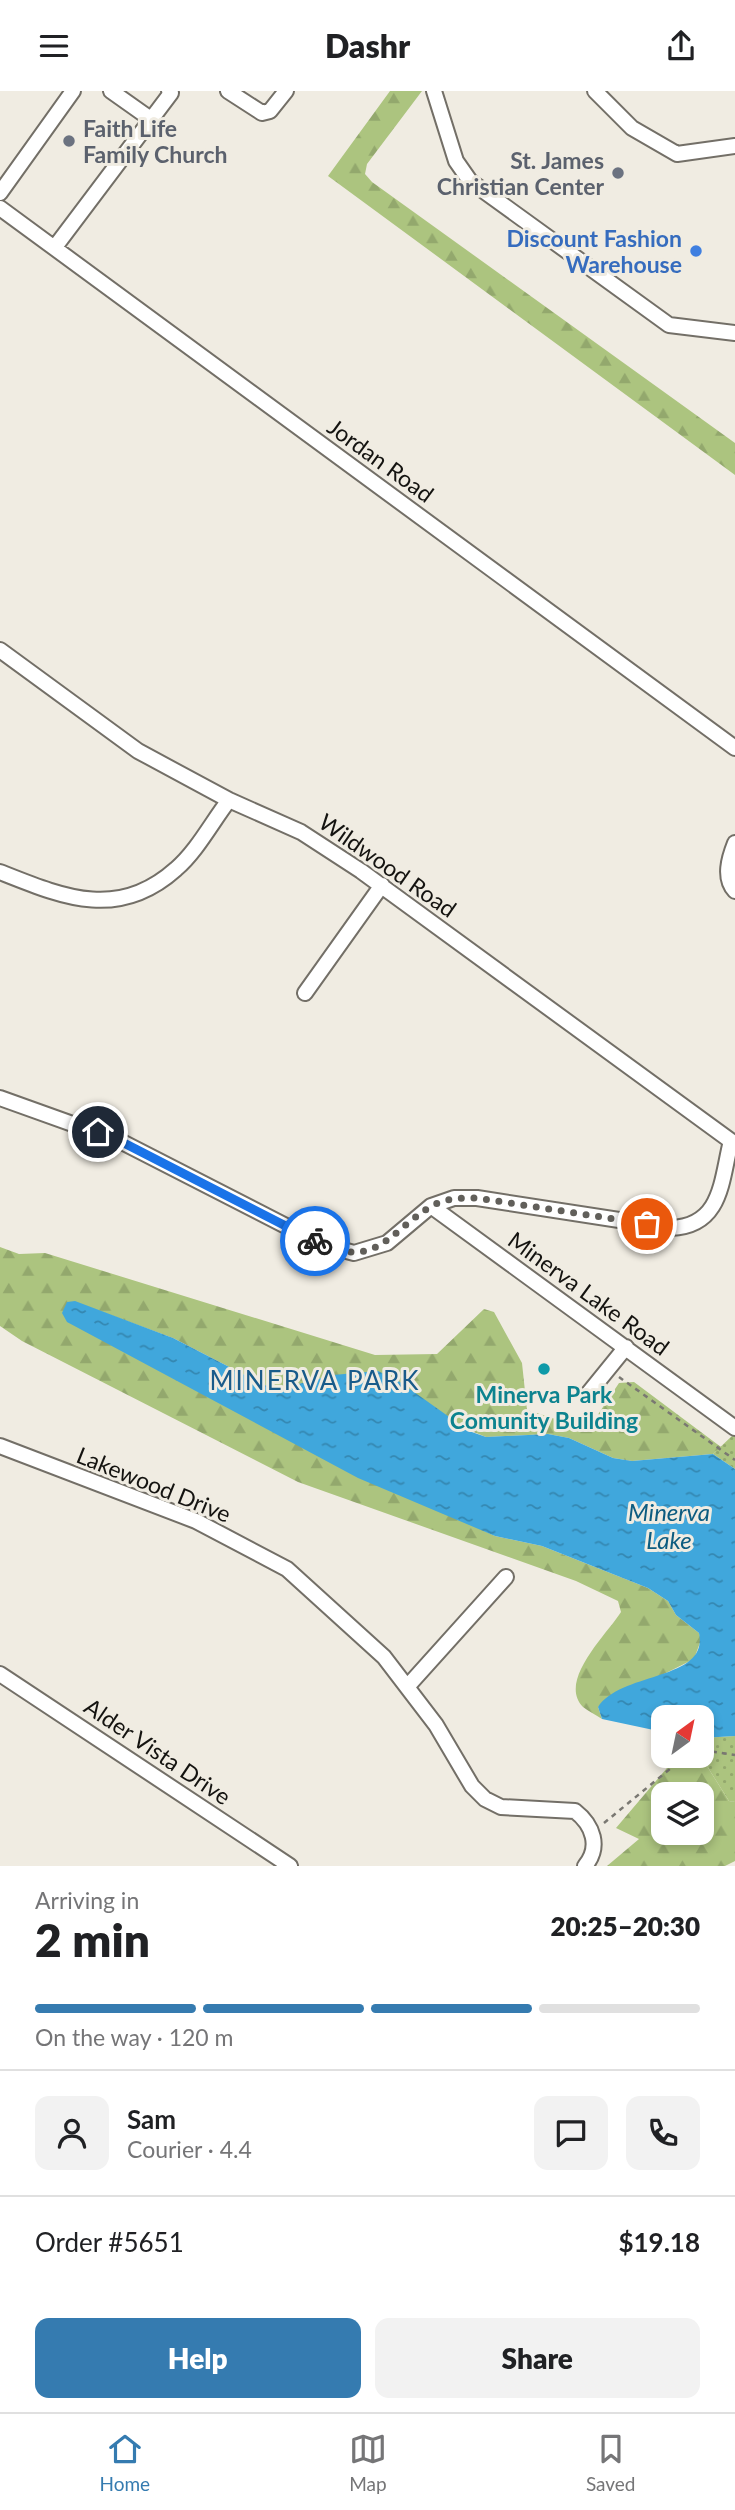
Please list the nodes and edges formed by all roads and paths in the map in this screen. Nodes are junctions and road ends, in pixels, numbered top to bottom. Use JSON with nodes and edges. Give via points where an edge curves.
{"nodes":[{"id":1,"x":73,"y":91,"type":"edge"},
{"id":2,"x":111,"y":91,"type":"edge"},
{"id":3,"x":169,"y":91,"type":"edge"},
{"id":4,"x":228,"y":91,"type":"edge"},
{"id":5,"x":286,"y":91,"type":"edge"},
{"id":6,"x":434,"y":91,"type":"edge"},
{"id":7,"x":594,"y":91,"type":"edge"},
{"id":8,"x":150,"y":122,"type":"junction"},
{"id":9,"x":735,"y":146,"type":"edge"},
{"id":10,"x":0,"y":193,"type":"edge"},
{"id":11,"x":0,"y":208,"type":"edge"},
{"id":12,"x":55,"y":247,"type":"junction"},
{"id":13,"x":735,"y":333,"type":"edge"},
{"id":14,"x":0,"y":650,"type":"edge"},
{"id":15,"x":735,"y":748,"type":"edge"},
{"id":16,"x":229,"y":800,"type":"junction"},
{"id":17,"x":735,"y":843,"type":"edge"},
{"id":18,"x":0,"y":872,"type":"edge"},
{"id":19,"x":382,"y":885,"type":"junction"},
{"id":20,"x":735,"y":891,"type":"edge"},
{"id":21,"x":305,"y":993,"type":"dead end"},
{"id":22,"x":0,"y":1098,"type":"edge"},
{"id":23,"x":733,"y":1142,"type":"edge"},
{"id":24,"x":431,"y":1206,"type":"junction"},
{"id":25,"x":626,"y":1347,"type":"junction"},
{"id":26,"x":608,"y":1369,"type":"junction"},
{"id":27,"x":587,"y":1395,"type":"dead end"},
{"id":28,"x":735,"y":1428,"type":"edge"},
{"id":29,"x":0,"y":1446,"type":"edge"},
{"id":30,"x":735,"y":1460,"type":"edge"},
{"id":31,"x":506,"y":1577,"type":"dead end"},
{"id":32,"x":0,"y":1674,"type":"edge"},
{"id":33,"x":407,"y":1687,"type":"junction"},
{"id":34,"x":714,"y":1752,"type":"edge"},
{"id":35,"x":735,"y":1755,"type":"edge"},
{"id":36,"x":670,"y":1768,"type":"edge"},
{"id":37,"x":592,"y":1829,"type":"junction"},
{"id":38,"x":290,"y":1866,"type":"edge"},
{"id":39,"x":585,"y":1866,"type":"edge"}],
"edges":[{"from":1,"to":10,"type":"street"},
{"from":2,"to":8,"type":"street"},
{"from":3,"to":8,"type":"street"},
{"from":4,"to":5,"type":"street","via":[[262,113],[270,111]]},
{"from":6,"to":13,"type":"street","via":[[456,161],[470,181],[669,325]]},
{"from":7,"to":9,"type":"street","via":[[632,128],[677,154]]},
{"from":8,"to":12,"type":"street"},
{"from":11,"to":12,"type":"street","name":"Jordan Road"},
{"from":12,"to":15,"type":"street","name":"Jordan Road"},
{"from":14,"to":16,"type":"street","name":"Wildwood Road","via":[[138,751]]},
{"from":16,"to":18,"type":"street","via":[[177,868],[146,889],[111,899],[79,901]]},
{"from":16,"to":19,"type":"street","name":"Wildwood Road","via":[[301,832]]},
{"from":17,"to":20,"type":"street","via":[[728,862]]},
{"from":19,"to":21,"type":"street"},
{"from":19,"to":23,"type":"street","name":"Wildwood Road"},
{"from":22,"to":24,"type":"street","via":[[120,1141],[321,1244],[354,1253],[387,1243]]},
{"from":23,"to":24,"type":"street","via":[[716,1200],[707,1217],[691,1227],[671,1228],[477,1198],[454,1198]]},
{"from":24,"to":25,"type":"street","name":"Minerva Lake Road"},
{"from":25,"to":26,"type":"street"},
{"from":25,"to":28,"type":"street","name":"Minerva Lake Road"},
{"from":26,"to":27,"type":"street"},
{"from":26,"to":30,"type":"path"},
{"from":29,"to":33,"type":"street","name":"Lakewood Drive","via":[[196,1521],[287,1569],[384,1657]]},
{"from":31,"to":33,"type":"street"},
{"from":32,"to":38,"type":"street","name":"Alder Vista Drive"},
{"from":33,"to":37,"type":"street","name":"Lakewood Drive","via":[[485,1799],[501,1807],[575,1811]]},
{"from":34,"to":35,"type":"path"},
{"from":36,"to":37,"type":"path"},
{"from":37,"to":39,"type":"street","via":[[594,1844]]}]}
